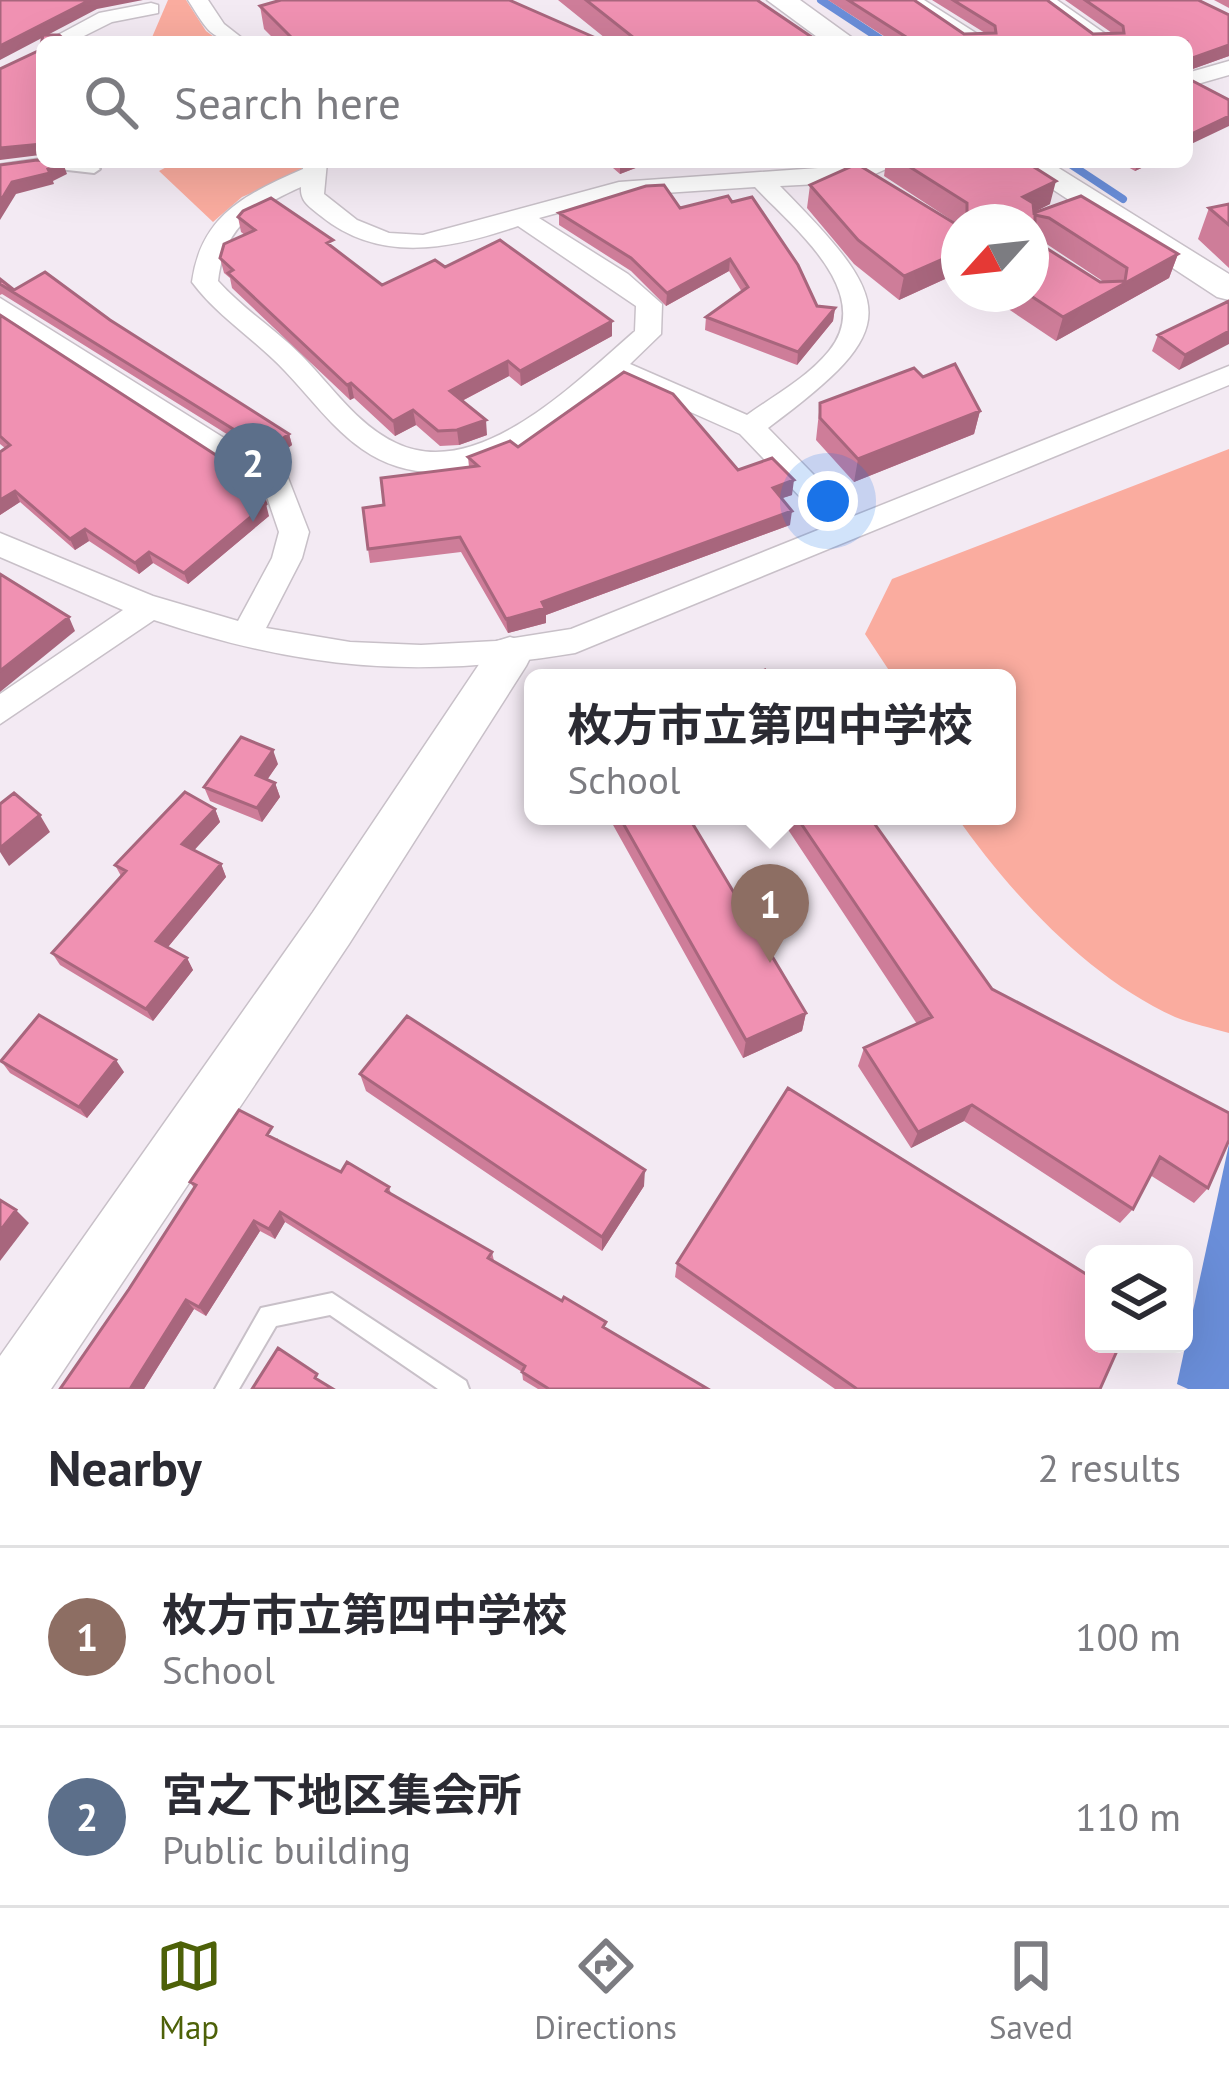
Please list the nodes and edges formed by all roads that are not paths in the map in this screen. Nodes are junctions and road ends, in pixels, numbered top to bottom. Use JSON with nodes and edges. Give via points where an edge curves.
{"nodes":[{"id":1,"x":82,"y":0,"type":"edge"},
{"id":2,"x":198,"y":0,"type":"edge"},
{"id":3,"x":781,"y":0,"type":"edge"},
{"id":4,"x":910,"y":0,"type":"edge"},
{"id":5,"x":1043,"y":0,"type":"edge"},
{"id":6,"x":151,"y":9,"type":"dead end"},
{"id":7,"x":106,"y":17,"type":"junction"},
{"id":8,"x":68,"y":36,"type":"edge"},
{"id":9,"x":228,"y":36,"type":"edge"},
{"id":10,"x":834,"y":36,"type":"edge"},
{"id":11,"x":970,"y":36,"type":"edge"},
{"id":12,"x":1097,"y":36,"type":"edge"},
{"id":13,"x":1229,"y":68,"type":"edge"},
{"id":14,"x":1193,"y":78,"type":"edge"},
{"id":15,"x":36,"y":164,"type":"edge"},
{"id":16,"x":85,"y":168,"type":"edge"},
{"id":17,"x":313,"y":168,"type":"edge"},
{"id":18,"x":875,"y":168,"type":"edge"},
{"id":19,"x":1037,"y":168,"type":"edge"},
{"id":20,"x":94,"y":169,"type":"dead end"},
{"id":21,"x":2,"y":171,"type":"edge"},
{"id":22,"x":857,"y":175,"type":"junction"},
{"id":23,"x":764,"y":183,"type":"junction"},
{"id":24,"x":891,"y":197,"type":"edge"},
{"id":25,"x":1088,"y":199,"type":"junction"},
{"id":26,"x":522,"y":217,"type":"junction"},
{"id":27,"x":1050,"y":217,"type":"edge"},
{"id":28,"x":1229,"y":289,"type":"edge"},
{"id":29,"x":0,"y":306,"type":"edge"},
{"id":30,"x":610,"y":366,"type":"junction"},
{"id":31,"x":1229,"y":375,"type":"edge"},
{"id":32,"x":750,"y":427,"type":"junction"},
{"id":33,"x":850,"y":529,"type":"junction"},
{"id":34,"x":0,"y":544,"type":"edge"},
{"id":35,"x":149,"y":608,"type":"junction"},
{"id":36,"x":245,"y":638,"type":"junction"},
{"id":37,"x":510,"y":654,"type":"junction"},
{"id":38,"x":0,"y":711,"type":"edge"},
{"id":39,"x":14,"y":1389,"type":"edge"},
{"id":40,"x":226,"y":1389,"type":"edge"},
{"id":41,"x":458,"y":1389,"type":"edge"}],
"edges":[{"from":1,"to":7,"type":"street"},
{"from":2,"to":9,"type":"street"},
{"from":3,"to":10,"type":"street"},
{"from":4,"to":11,"type":"street"},
{"from":5,"to":12,"type":"street"},
{"from":6,"to":7,"type":"street"},
{"from":7,"to":8,"type":"street"},
{"from":13,"to":14,"type":"street"},
{"from":15,"to":21,"type":"lane"},
{"from":16,"to":20,"type":"lane"},
{"from":17,"to":26,"type":"street","via":[[312,196],[334,220],[366,236],[415,244]]},
{"from":17,"to":30,"type":"street","via":[[224,224],[206,253],[205,282],[388,453],[428,465],[470,460],[515,439]]},
{"from":18,"to":22,"type":"street"},
{"from":19,"to":25,"type":"street"},
{"from":22,"to":23,"type":"street"},
{"from":22,"to":24,"type":"street"},
{"from":23,"to":26,"type":"street","via":[[618,189]]},
{"from":23,"to":32,"type":"street","via":[[848,277],[856,321],[839,357]]},
{"from":25,"to":27,"type":"street"},
{"from":25,"to":28,"type":"street"},
{"from":26,"to":30,"type":"street","via":[[622,277],[650,304],[648,334]]},
{"from":29,"to":36,"type":"street","via":[[278,485],[294,532]]},
{"from":30,"to":32,"type":"street"},
{"from":31,"to":33,"type":"street"},
{"from":32,"to":33,"type":"street"},
{"from":33,"to":37,"type":"street","via":[[575,640]]},
{"from":34,"to":35,"type":"street"},
{"from":35,"to":36,"type":"street"},
{"from":35,"to":38,"type":"street"},
{"from":36,"to":37,"type":"street","via":[[393,658]]},
{"from":37,"to":39,"type":"street"},
{"from":40,"to":41,"type":"lane","via":[[269,1316],[332,1304]]}]}
